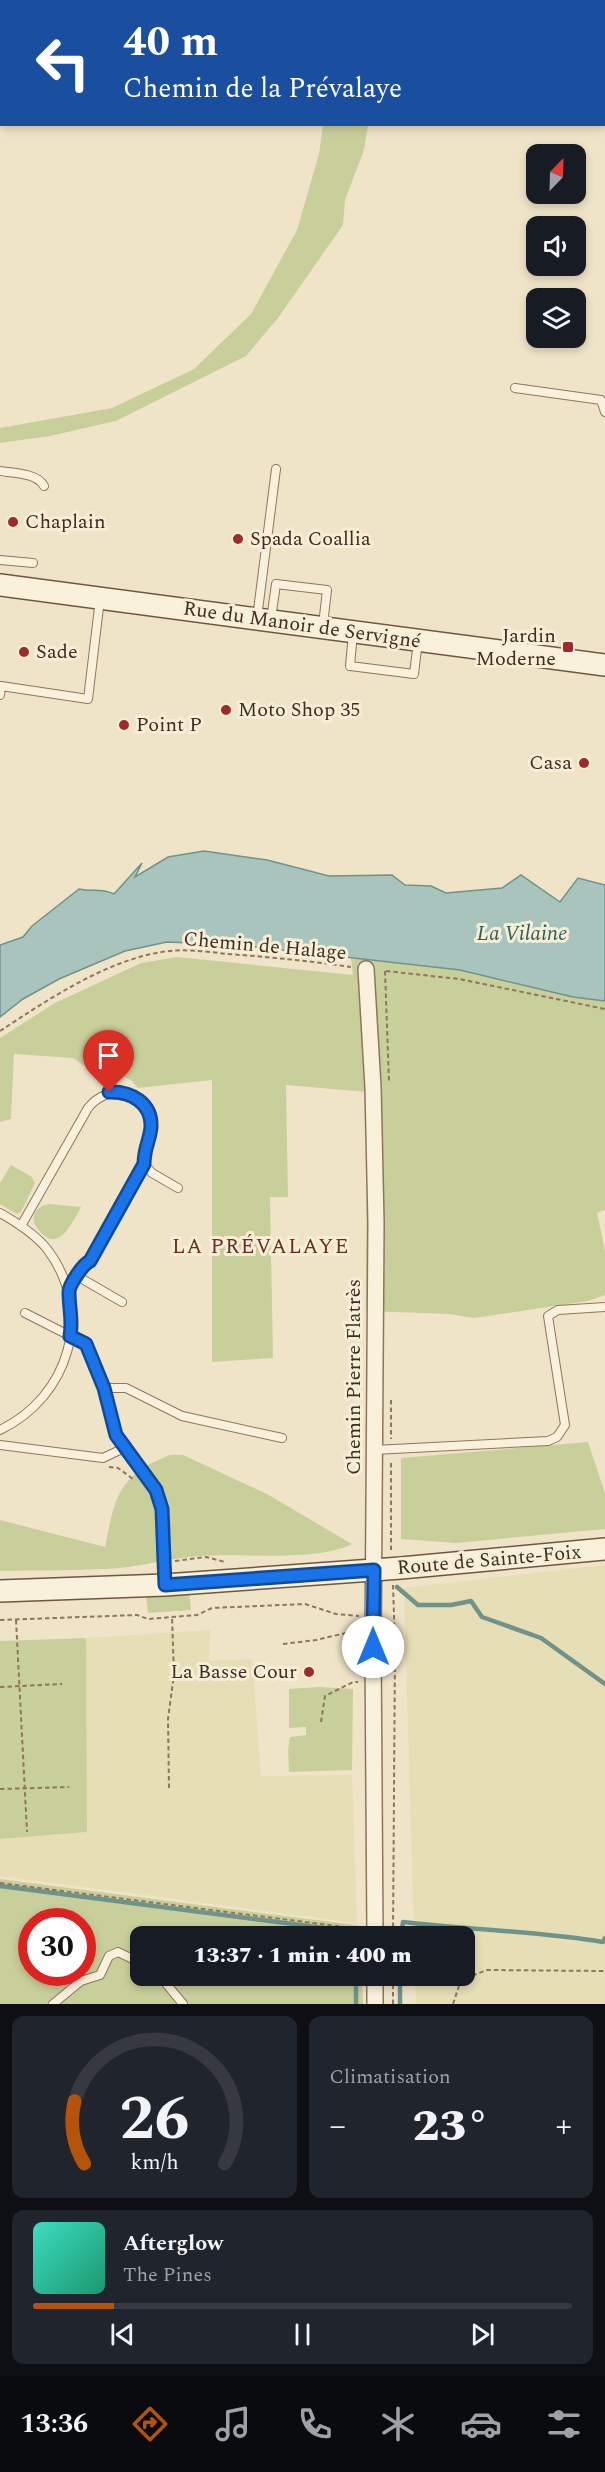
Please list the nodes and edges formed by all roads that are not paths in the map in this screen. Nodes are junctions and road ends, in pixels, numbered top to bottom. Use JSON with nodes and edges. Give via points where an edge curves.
{"nodes":[{"id":1,"x":515,"y":388,"type":"dead end"},
{"id":2,"x":605,"y":412,"type":"edge"},
{"id":3,"x":276,"y":469,"type":"dead end"},
{"id":4,"x":0,"y":471,"type":"edge"},
{"id":5,"x":44,"y":486,"type":"dead end"},
{"id":6,"x":0,"y":560,"type":"edge"},
{"id":7,"x":33,"y":563,"type":"dead end"},
{"id":8,"x":0,"y":585,"type":"edge"},
{"id":9,"x":100,"y":598,"type":"junction"},
{"id":10,"x":264,"y":620,"type":"junction"},
{"id":11,"x":323,"y":628,"type":"junction"},
{"id":12,"x":353,"y":632,"type":"junction"},
{"id":13,"x":418,"y":641,"type":"junction"},
{"id":14,"x":605,"y":665,"type":"edge"},
{"id":15,"x":0,"y":695,"type":"edge"},
{"id":16,"x":366,"y":969,"type":"road end"},
{"id":17,"x":144,"y":1164,"type":"junction"},
{"id":18,"x":178,"y":1188,"type":"dead end"},
{"id":19,"x":0,"y":1212,"type":"edge"},
{"id":20,"x":21,"y":1226,"type":"junction"},
{"id":21,"x":77,"y":1276,"type":"junction"},
{"id":22,"x":68,"y":1289,"type":"junction"},
{"id":23,"x":122,"y":1302,"type":"dead end"},
{"id":24,"x":605,"y":1307,"type":"edge"},
{"id":25,"x":25,"y":1313,"type":"dead end"},
{"id":26,"x":70,"y":1336,"type":"junction"},
{"id":27,"x":104,"y":1388,"type":"junction"},
{"id":28,"x":0,"y":1430,"type":"edge"},
{"id":29,"x":282,"y":1438,"type":"dead end"},
{"id":30,"x":0,"y":1445,"type":"edge"},
{"id":31,"x":124,"y":1448,"type":"junction"},
{"id":32,"x":374,"y":1450,"type":"junction"},
{"id":33,"x":605,"y":1549,"type":"edge"},
{"id":34,"x":383,"y":1569,"type":"junction"},
{"id":35,"x":165,"y":1585,"type":"junction"},
{"id":36,"x":0,"y":1591,"type":"edge"},
{"id":37,"x":375,"y":1926,"type":"edge"},
{"id":38,"x":130,"y":1958,"type":"edge"},
{"id":39,"x":166,"y":1986,"type":"edge"},
{"id":40,"x":375,"y":1986,"type":"edge"},
{"id":41,"x":53,"y":2004,"type":"edge"},
{"id":42,"x":183,"y":2004,"type":"edge"},
{"id":43,"x":375,"y":2004,"type":"edge"}],
"edges":[{"from":1,"to":2,"type":"lane","via":[[601,400]]},
{"from":3,"to":10,"type":"lane"},
{"from":4,"to":5,"type":"lane","via":[[34,477]]},
{"from":6,"to":7,"type":"lane"},
{"from":8,"to":9,"type":"street","name":"Rue du Manoir de Servigné"},
{"from":9,"to":10,"type":"street","name":"Rue du Manoir de Servigné"},
{"from":9,"to":15,"type":"lane","via":[[88,699],[1,686]]},
{"from":10,"to":11,"type":"street","name":"Rue du Manoir de Servigné"},
{"from":10,"to":11,"type":"lane","via":[[276,584],[327,590]]},
{"from":11,"to":12,"type":"street","name":"Rue du Manoir de Servigné"},
{"from":12,"to":13,"type":"street","name":"Rue du Manoir de Servigné"},
{"from":12,"to":13,"type":"lane","via":[[350,666],[371,669],[414,674]]},
{"from":13,"to":14,"type":"street","name":"Rue du Manoir de Servigné"},
{"from":16,"to":32,"type":"street","name":"Chemin Pierre Flatrès","via":[[376,1212]]},
{"from":17,"to":18,"type":"lane"},
{"from":17,"to":20,"type":"lane","via":[[151,1126],[146,1107],[121,1091],[100,1096],[88,1108]]},
{"from":17,"to":21,"type":"lane","via":[[90,1261],[83,1264]]},
{"from":19,"to":20,"type":"lane"},
{"from":20,"to":22,"type":"lane","via":[[46,1248]]},
{"from":21,"to":22,"type":"lane"},
{"from":21,"to":23,"type":"lane"},
{"from":22,"to":26,"type":"lane"},
{"from":24,"to":32,"type":"lane","via":[[558,1310],[548,1316],[565,1425],[557,1437],[548,1441]]},
{"from":25,"to":26,"type":"lane"},
{"from":26,"to":27,"type":"lane","via":[[86,1344]]},
{"from":26,"to":28,"type":"lane","via":[[62,1368],[48,1394],[33,1410]]},
{"from":27,"to":29,"type":"lane","via":[[126,1388],[182,1416]]},
{"from":27,"to":31,"type":"lane","via":[[116,1435]]},
{"from":30,"to":31,"type":"lane","via":[[103,1458]]},
{"from":31,"to":35,"type":"lane","via":[[156,1490],[162,1509]]},
{"from":32,"to":34,"type":"street","name":"Chemin Pierre Flatrès"},
{"from":33,"to":34,"type":"street","name":"Route de Sainte-Foix"},
{"from":34,"to":35,"type":"street","name":"Route de Sainte-Foix"},
{"from":34,"to":37,"type":"street","name":"Chemin Pierre Flatrès","via":[[368,1621],[373,1681]]},
{"from":35,"to":36,"type":"street","name":"Route de Sainte-Foix"},
{"from":38,"to":41,"type":"lane","via":[[118,1952],[109,1956],[100,1975],[81,1980]]},
{"from":39,"to":42,"type":"lane"},
{"from":40,"to":43,"type":"street"}]}
